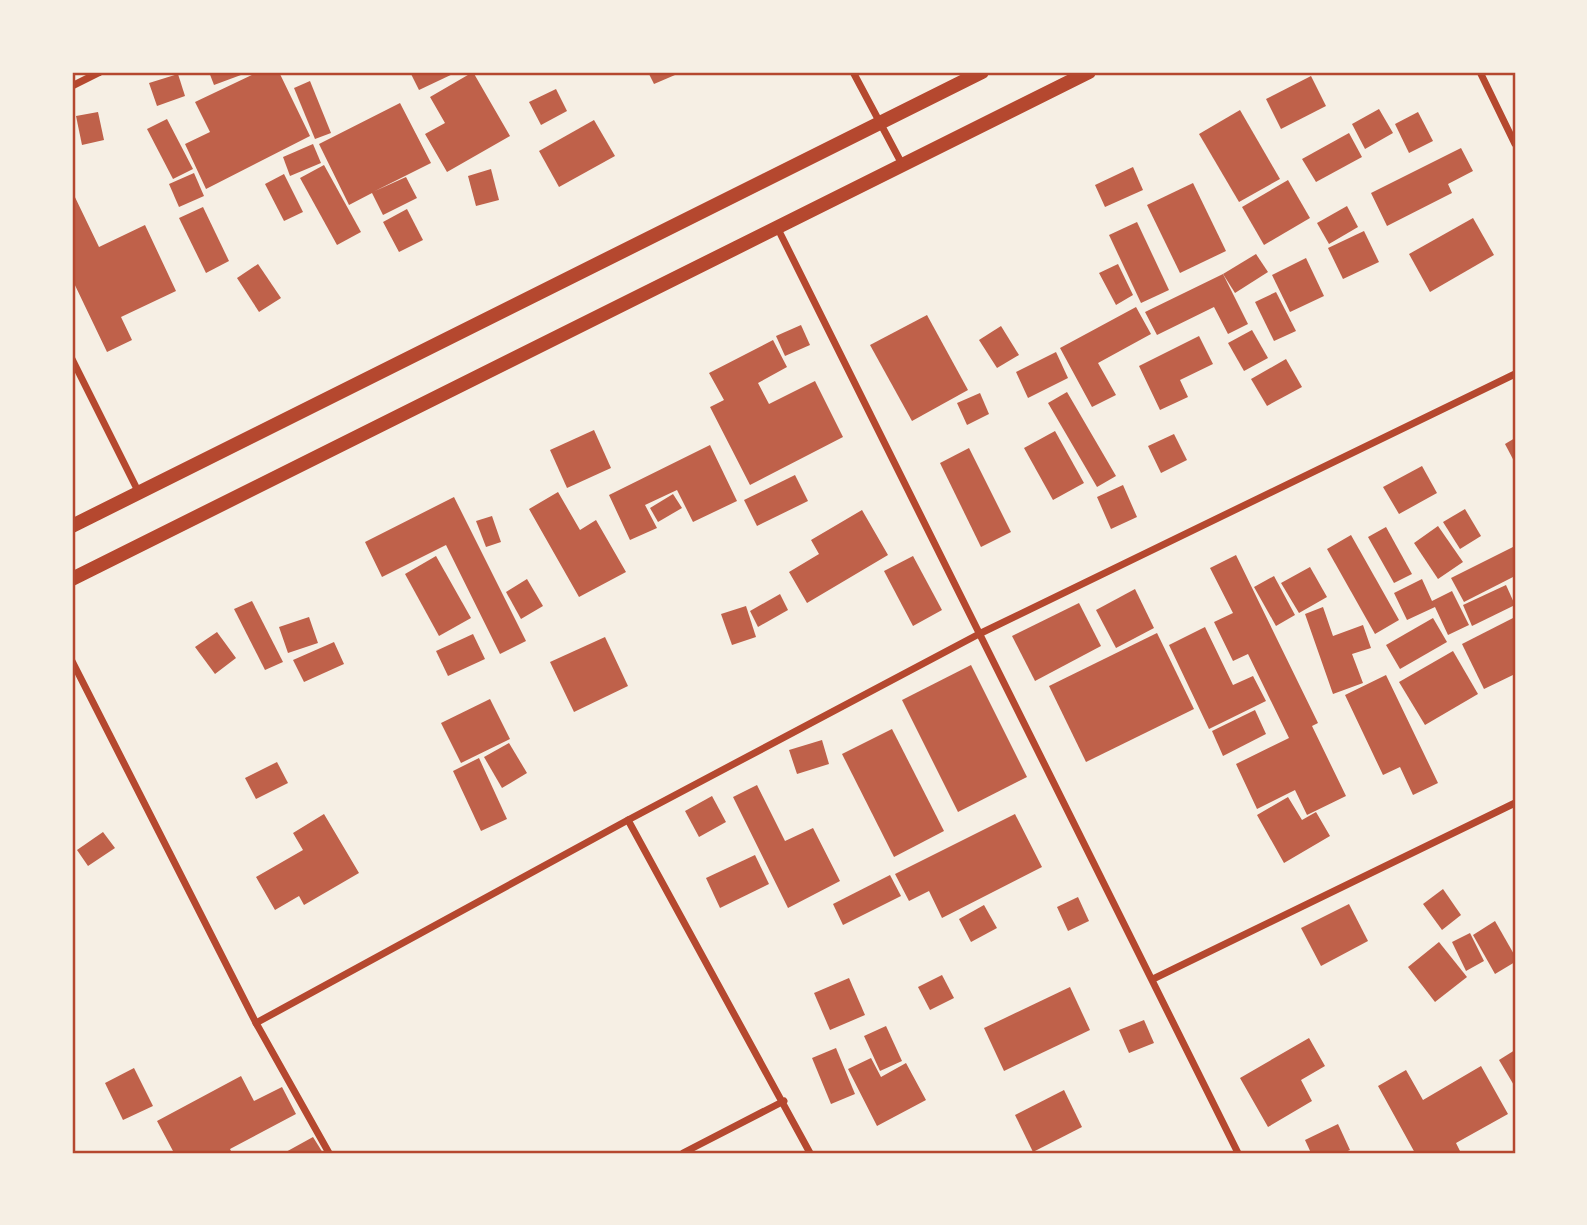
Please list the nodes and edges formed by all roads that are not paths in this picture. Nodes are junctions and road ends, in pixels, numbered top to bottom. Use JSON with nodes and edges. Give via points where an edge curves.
{"nodes":[{"id":1,"x":100,"y":72,"type":"edge"},
{"id":2,"x":853,"y":72,"type":"edge"},
{"id":3,"x":982,"y":72,"type":"edge"},
{"id":4,"x":1089,"y":72,"type":"edge"},
{"id":5,"x":1480,"y":72,"type":"edge"},
{"id":6,"x":72,"y":86,"type":"edge"},
{"id":7,"x":880,"y":121,"type":"junction"},
{"id":8,"x":1515,"y":144,"type":"edge"},
{"id":9,"x":902,"y":164,"type":"junction"},
{"id":10,"x":777,"y":227,"type":"junction"},
{"id":11,"x":72,"y":359,"type":"edge"},
{"id":12,"x":1515,"y":374,"type":"edge"},
{"id":13,"x":139,"y":493,"type":"junction"},
{"id":14,"x":72,"y":526,"type":"edge"},
{"id":15,"x":72,"y":579,"type":"edge"},
{"id":16,"x":979,"y":634,"type":"junction"},
{"id":17,"x":72,"y":661,"type":"edge"},
{"id":18,"x":1515,"y":803,"type":"edge"},
{"id":19,"x":628,"y":820,"type":"junction"},
{"id":20,"x":1153,"y":979,"type":"junction"},
{"id":21,"x":256,"y":1023,"type":"junction"},
{"id":22,"x":784,"y":1101,"type":"junction"},
{"id":23,"x":329,"y":1153,"type":"edge"},
{"id":24,"x":683,"y":1153,"type":"edge"},
{"id":25,"x":810,"y":1153,"type":"edge"},
{"id":26,"x":1238,"y":1153,"type":"edge"}],
"edges":[{"from":1,"to":6,"type":"street"},
{"from":2,"to":7,"type":"street"},
{"from":3,"to":7,"type":"main road"},
{"from":4,"to":9,"type":"main road"},
{"from":5,"to":8,"type":"street"},
{"from":7,"to":9,"type":"street"},
{"from":7,"to":13,"type":"main road"},
{"from":9,"to":10,"type":"main road"},
{"from":10,"to":15,"type":"main road"},
{"from":10,"to":16,"type":"street"},
{"from":11,"to":13,"type":"street"},
{"from":12,"to":16,"type":"street"},
{"from":13,"to":14,"type":"main road"},
{"from":16,"to":19,"type":"street"},
{"from":16,"to":20,"type":"street"},
{"from":17,"to":21,"type":"street"},
{"from":18,"to":20,"type":"street"},
{"from":19,"to":21,"type":"street"},
{"from":19,"to":22,"type":"street"},
{"from":20,"to":26,"type":"street"},
{"from":21,"to":23,"type":"street"},
{"from":22,"to":24,"type":"street"},
{"from":22,"to":25,"type":"street"}]}
